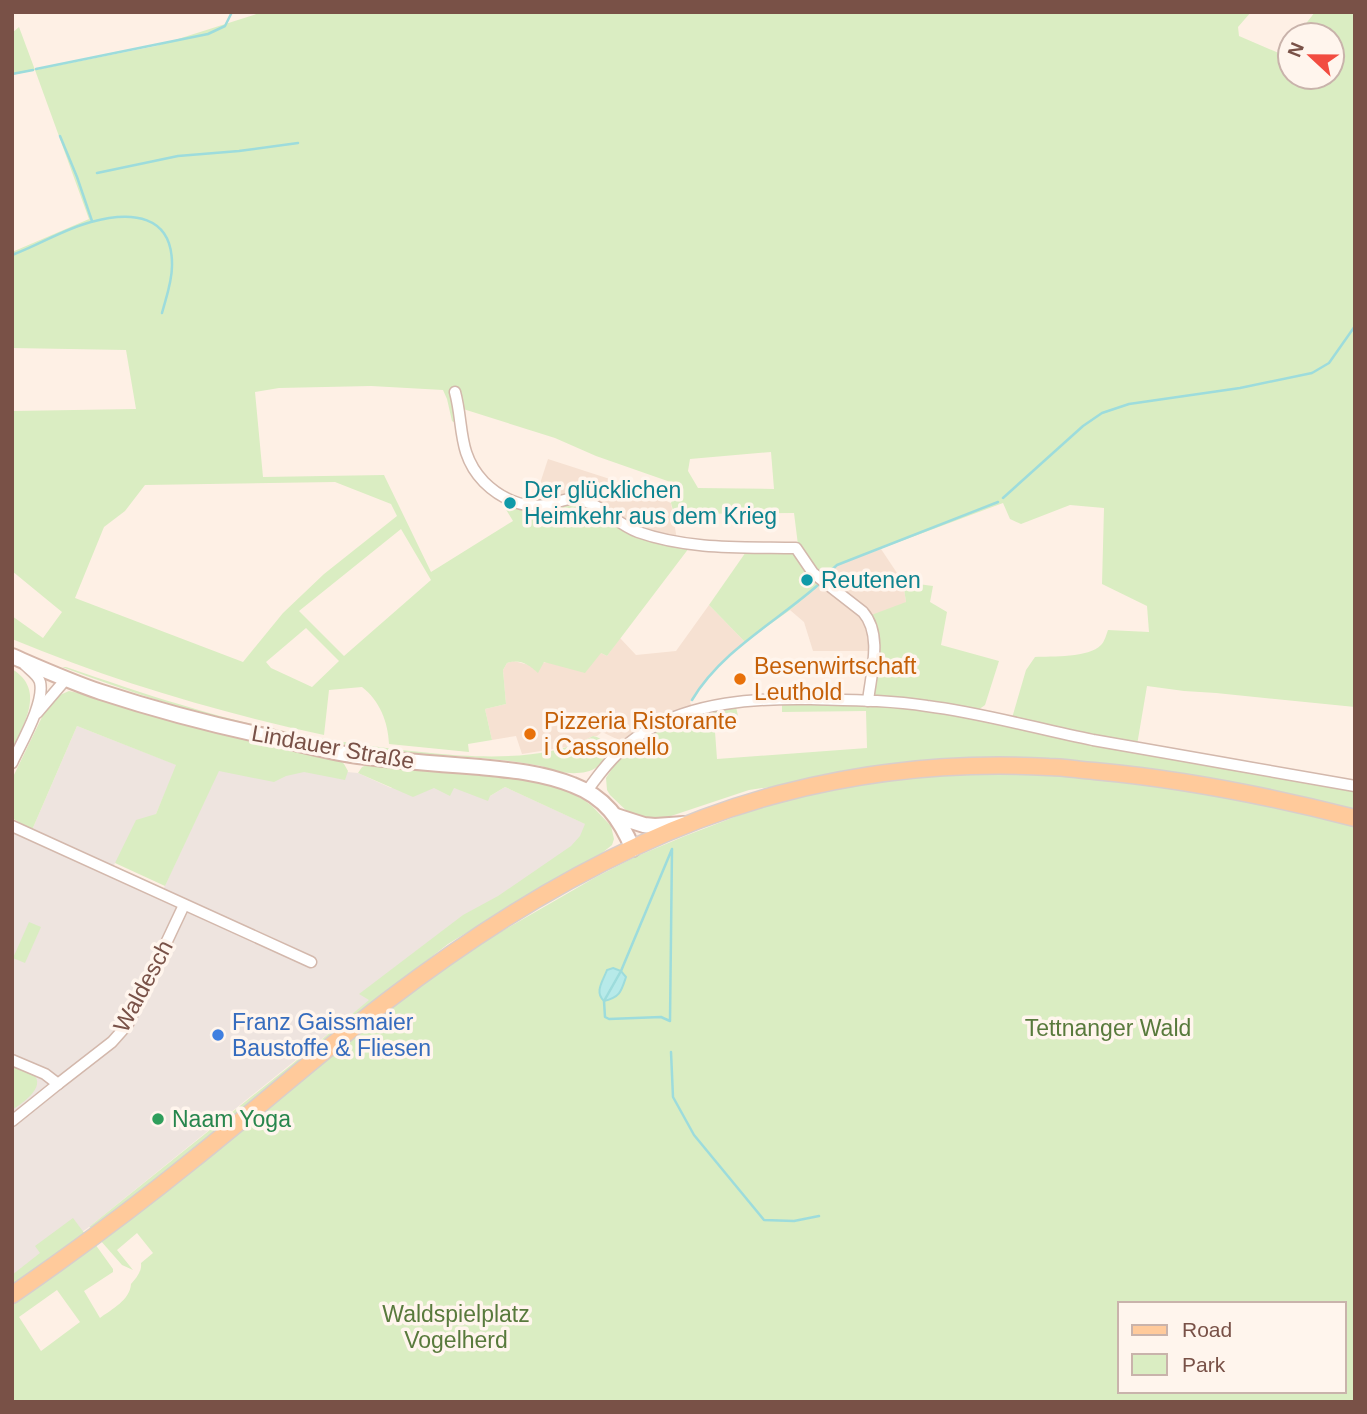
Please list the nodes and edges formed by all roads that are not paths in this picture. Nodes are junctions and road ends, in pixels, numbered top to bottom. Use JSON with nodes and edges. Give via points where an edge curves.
{"nodes":[{"id":1,"x":455,"y":392,"type":"dead end"},
{"id":2,"x":13,"y":657,"type":"edge"},
{"id":3,"x":66,"y":679,"type":"junction"},
{"id":4,"x":868,"y":701,"type":"junction"},
{"id":5,"x":35,"y":714,"type":"junction"},
{"id":6,"x":12,"y":763,"type":"edge"},
{"id":7,"x":1355,"y":786,"type":"edge"},
{"id":8,"x":587,"y":791,"type":"junction"},
{"id":9,"x":616,"y":816,"type":"junction"},
{"id":10,"x":1355,"y":818,"type":"edge"},
{"id":11,"x":692,"y":823,"type":"junction"},
{"id":12,"x":12,"y":826,"type":"edge"},
{"id":13,"x":633,"y":849,"type":"junction"},
{"id":14,"x":184,"y":905,"type":"junction"},
{"id":15,"x":312,"y":962,"type":"dead end"},
{"id":16,"x":12,"y":1060,"type":"edge"},
{"id":17,"x":58,"y":1083,"type":"junction"},
{"id":18,"x":12,"y":1121,"type":"edge"},
{"id":19,"x":12,"y":1295,"type":"edge"}],
"edges":[{"from":1,"to":4,"type":"street","via":[[460,431],[472,467],[488,485],[514,502],[533,506],[581,500],[636,531],[669,541],[796,548],[813,573],[868,618],[874,644]]},
{"from":2,"to":3,"type":"main road","name":"Lindauer Straße"},
{"from":2,"to":5,"type":"street","via":[[40,682]]},
{"from":3,"to":5,"type":"street"},
{"from":3,"to":8,"type":"main road","name":"Lindauer Straße","via":[[191,718],[332,751],[528,773]]},
{"from":4,"to":7,"type":"street","via":[[950,709]]},
{"from":4,"to":8,"type":"street","via":[[752,701],[687,713],[632,740]]},
{"from":5,"to":6,"type":"street"},
{"from":8,"to":9,"type":"main road","name":"Lindauer Straße"},
{"from":9,"to":11,"type":"main road","via":[[644,825]]},
{"from":9,"to":13,"type":"main road","name":"Lindauer Straße"},
{"from":10,"to":11,"type":"main road","via":[[1170,780],[997,766],[918,770],[828,783]]},
{"from":11,"to":13,"type":"main road"},
{"from":12,"to":14,"type":"street"},
{"from":13,"to":19,"type":"main road","via":[[505,919],[437,964],[128,1212]]},
{"from":14,"to":15,"type":"street"},
{"from":14,"to":17,"type":"street","name":"Waldesch","via":[[128,1024]]},
{"from":16,"to":17,"type":"street"},
{"from":17,"to":18,"type":"street","name":"Waldesch"}]}
